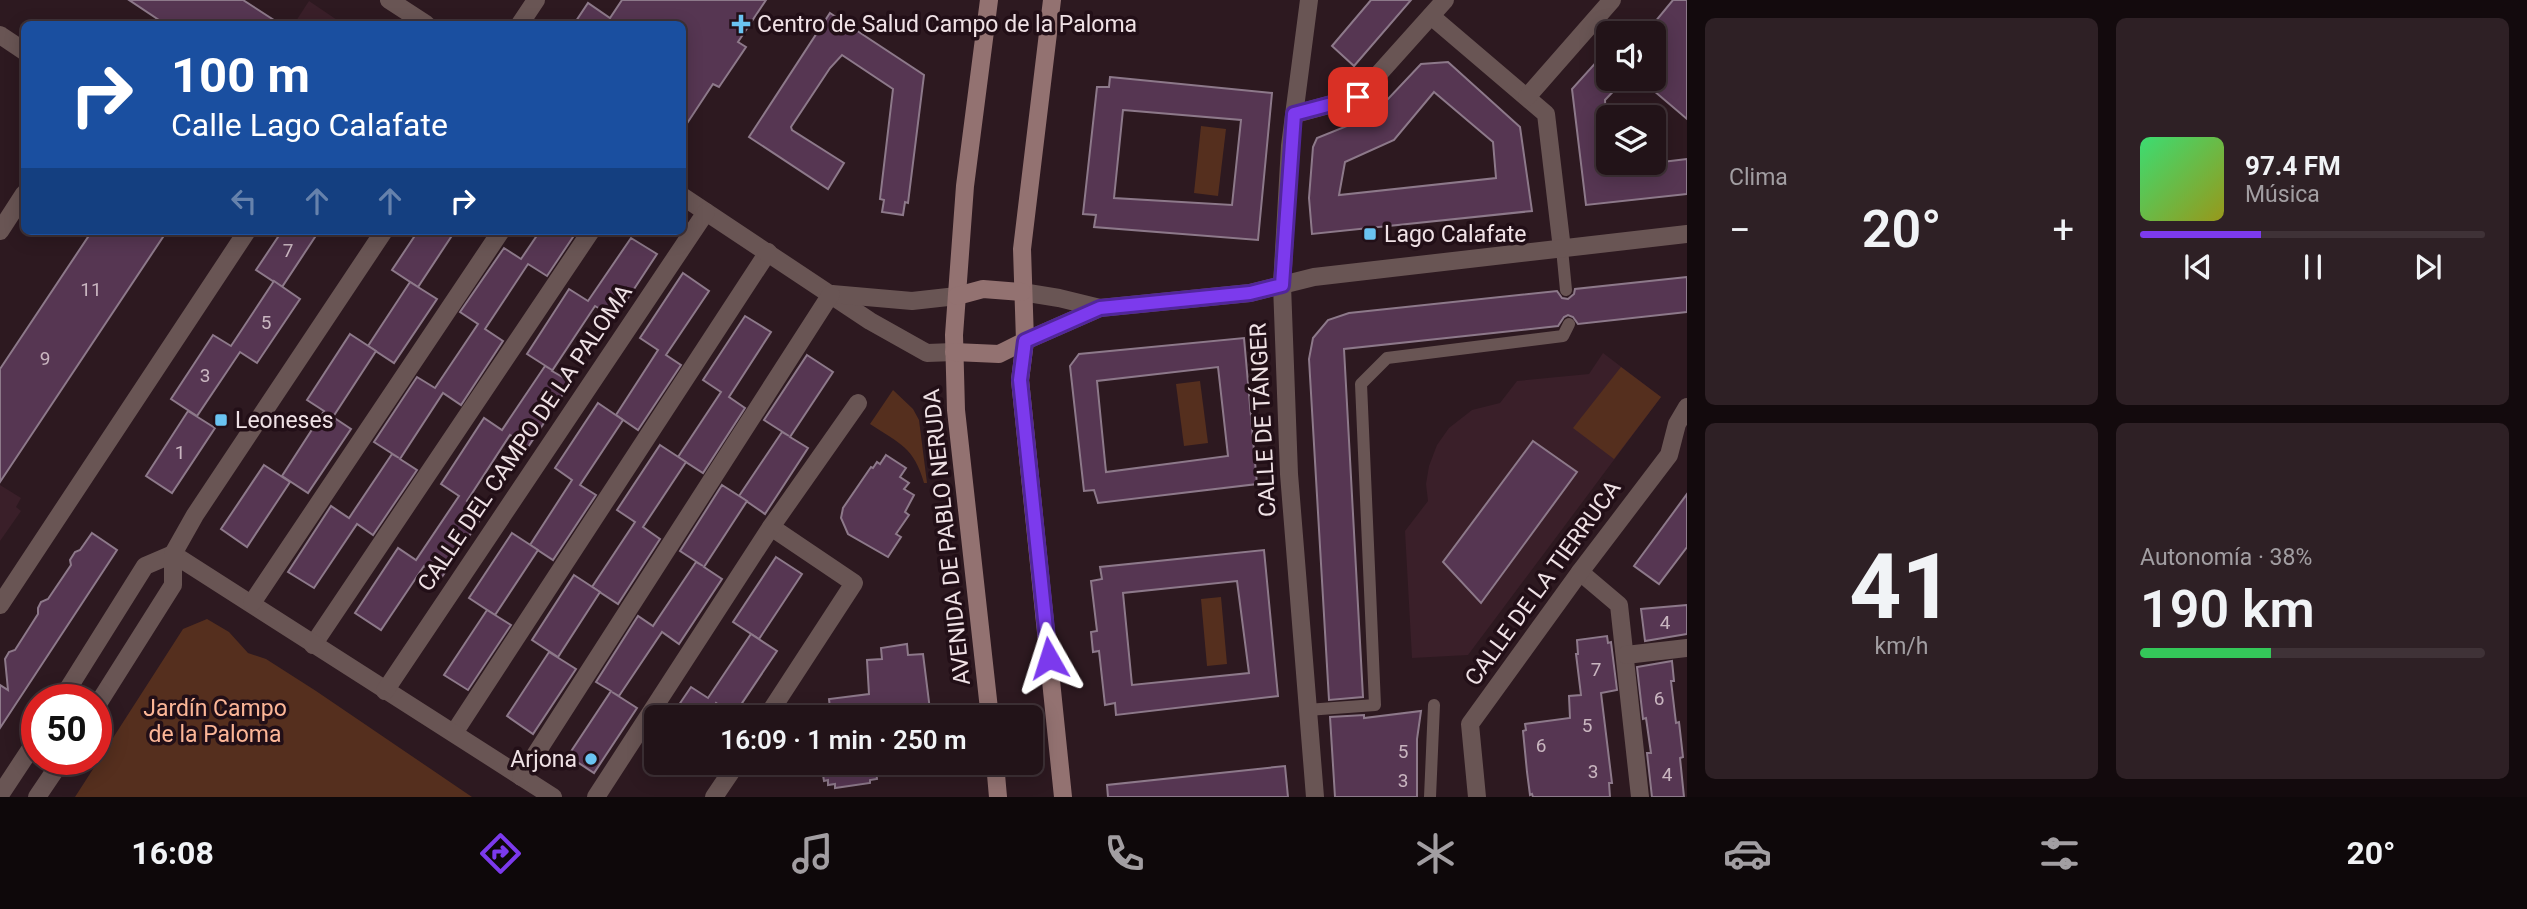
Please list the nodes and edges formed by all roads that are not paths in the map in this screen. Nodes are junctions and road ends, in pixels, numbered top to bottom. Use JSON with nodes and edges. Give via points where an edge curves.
{"nodes":[{"id":1,"x":389,"y":0,"type":"edge"},
{"id":2,"x":536,"y":0,"type":"edge"},
{"id":3,"x":989,"y":0,"type":"edge"},
{"id":4,"x":1052,"y":0,"type":"edge"},
{"id":5,"x":1309,"y":0,"type":"edge"},
{"id":6,"x":1445,"y":0,"type":"edge"},
{"id":7,"x":1612,"y":0,"type":"edge"},
{"id":8,"x":1431,"y":16,"type":"junction"},
{"id":9,"x":421,"y":21,"type":"edge"},
{"id":10,"x":522,"y":21,"type":"edge"},
{"id":11,"x":0,"y":35,"type":"edge"},
{"id":12,"x":21,"y":49,"type":"edge"},
{"id":13,"x":1527,"y":97,"type":"junction"},
{"id":14,"x":1294,"y":114,"type":"junction"},
{"id":15,"x":21,"y":199,"type":"edge"},
{"id":16,"x":686,"y":199,"type":"edge"},
{"id":17,"x":706,"y":212,"type":"junction"},
{"id":18,"x":0,"y":231,"type":"edge"},
{"id":19,"x":1687,"y":234,"type":"edge"},
{"id":20,"x":244,"y":235,"type":"edge"},
{"id":21,"x":381,"y":235,"type":"edge"},
{"id":22,"x":498,"y":235,"type":"edge"},
{"id":23,"x":588,"y":235,"type":"edge"},
{"id":24,"x":1562,"y":248,"type":"junction"},
{"id":25,"x":768,"y":253,"type":"junction"},
{"id":26,"x":1282,"y":285,"type":"junction"},
{"id":27,"x":1566,"y":290,"type":"dead end"},
{"id":28,"x":1022,"y":292,"type":"junction"},
{"id":29,"x":831,"y":294,"type":"junction"},
{"id":30,"x":957,"y":296,"type":"junction"},
{"id":31,"x":1100,"y":308,"type":"junction"},
{"id":32,"x":1569,"y":324,"type":"dead end"},
{"id":33,"x":1025,"y":341,"type":"junction"},
{"id":34,"x":954,"y":352,"type":"junction"},
{"id":35,"x":858,"y":403,"type":"dead end"},
{"id":36,"x":1687,"y":407,"type":"edge"},
{"id":37,"x":771,"y":527,"type":"junction"},
{"id":38,"x":173,"y":554,"type":"junction"},
{"id":39,"x":1580,"y":572,"type":"junction"},
{"id":40,"x":252,"y":603,"type":"junction"},
{"id":41,"x":0,"y":606,"type":"edge"},
{"id":42,"x":313,"y":645,"type":"junction"},
{"id":43,"x":1687,"y":648,"type":"edge"},
{"id":44,"x":1626,"y":654,"type":"junction"},
{"id":45,"x":71,"y":684,"type":"edge"},
{"id":46,"x":111,"y":684,"type":"edge"},
{"id":47,"x":385,"y":691,"type":"junction"},
{"id":48,"x":774,"y":705,"type":"edge"},
{"id":49,"x":989,"y":705,"type":"edge"},
{"id":50,"x":1434,"y":705,"type":"dead end"},
{"id":51,"x":1307,"y":710,"type":"junction"},
{"id":52,"x":454,"y":733,"type":"junction"},
{"id":53,"x":21,"y":763,"type":"edge"},
{"id":54,"x":52,"y":775,"type":"edge"},
{"id":55,"x":729,"y":775,"type":"edge"},
{"id":56,"x":996,"y":775,"type":"edge"},
{"id":57,"x":521,"y":777,"type":"junction"},
{"id":58,"x":0,"y":794,"type":"edge"},
{"id":59,"x":37,"y":797,"type":"edge"},
{"id":60,"x":553,"y":797,"type":"edge"},
{"id":61,"x":596,"y":797,"type":"edge"},
{"id":62,"x":714,"y":797,"type":"edge"},
{"id":63,"x":998,"y":797,"type":"edge"},
{"id":64,"x":1063,"y":797,"type":"edge"},
{"id":65,"x":1315,"y":797,"type":"edge"},
{"id":66,"x":1430,"y":797,"type":"edge"},
{"id":67,"x":1477,"y":797,"type":"edge"},
{"id":68,"x":1640,"y":797,"type":"edge"}],
"edges":[{"from":1,"to":9,"type":"street"},
{"from":2,"to":10,"type":"street"},
{"from":3,"to":30,"type":"main road","via":[[965,186]]},
{"from":4,"to":28,"type":"main road","via":[[1022,248]]},
{"from":5,"to":14,"type":"street","name":"CALLE DE TÁNGER"},
{"from":6,"to":8,"type":"street"},
{"from":7,"to":13,"type":"street"},
{"from":8,"to":13,"type":"street"},
{"from":8,"to":14,"type":"street","via":[[1358,97]]},
{"from":11,"to":12,"type":"street"},
{"from":13,"to":24,"type":"street","via":[[1546,114]]},
{"from":14,"to":26,"type":"street","name":"CALLE DE TÁNGER"},
{"from":15,"to":18,"type":"street"},
{"from":16,"to":17,"type":"street"},
{"from":17,"to":25,"type":"street"},
{"from":17,"to":47,"type":"street","name":"CALLE DEL CAMPO DE LA PALOMA"},
{"from":19,"to":24,"type":"street"},
{"from":20,"to":41,"type":"street"},
{"from":21,"to":38,"type":"street"},
{"from":22,"to":40,"type":"street"},
{"from":23,"to":42,"type":"street"},
{"from":24,"to":26,"type":"street","via":[[1314,277]]},
{"from":24,"to":27,"type":"lane"},
{"from":25,"to":29,"type":"street"},
{"from":25,"to":52,"type":"street"},
{"from":26,"to":31,"type":"street","via":[[1250,293]]},
{"from":26,"to":51,"type":"street","name":"CALLE DE TÁNGER","via":[[1289,474]]},
{"from":28,"to":30,"type":"main road","via":[[983,289]]},
{"from":28,"to":31,"type":"street"},
{"from":28,"to":33,"type":"main road"},
{"from":29,"to":30,"type":"street","via":[[912,301]]},
{"from":29,"to":34,"type":"street","via":[[927,353]]},
{"from":29,"to":57,"type":"street"},
{"from":30,"to":34,"type":"main road","name":"AVENIDA DE PABLO NERUDA"},
{"from":31,"to":33,"type":"street"},
{"from":32,"to":51,"type":"lane","via":[[1563,336],[1387,358],[1361,384],[1375,705]]},
{"from":33,"to":34,"type":"main road","via":[[999,354]]},
{"from":33,"to":64,"type":"main road","via":[[1020,380]]},
{"from":34,"to":49,"type":"main road","name":"AVENIDA DE PABLO NERUDA","via":[[956,410]]},
{"from":35,"to":37,"type":"street"},
{"from":36,"to":39,"type":"street","name":"CALLE DE LA TIERRUCA","via":[[1669,455]]},
{"from":37,"to":48,"type":"street","via":[[854,583]]},
{"from":37,"to":61,"type":"street"},
{"from":38,"to":40,"type":"street"},
{"from":38,"to":45,"type":"street","via":[[145,566]]},
{"from":38,"to":46,"type":"street","via":[[173,585]]},
{"from":39,"to":44,"type":"street","via":[[1619,605]]},
{"from":39,"to":67,"type":"street","name":"CALLE DE LA TIERRUCA","via":[[1470,724]]},
{"from":40,"to":42,"type":"street"},
{"from":42,"to":47,"type":"street"},
{"from":43,"to":44,"type":"street"},
{"from":44,"to":68,"type":"street"},
{"from":47,"to":52,"type":"street"},
{"from":50,"to":66,"type":"lane"},
{"from":51,"to":65,"type":"street","name":"CALLE DE TÁNGER"},
{"from":52,"to":57,"type":"street"},
{"from":53,"to":58,"type":"street"},
{"from":54,"to":59,"type":"street"},
{"from":55,"to":62,"type":"street"},
{"from":56,"to":63,"type":"main road"},
{"from":57,"to":60,"type":"street"}]}
